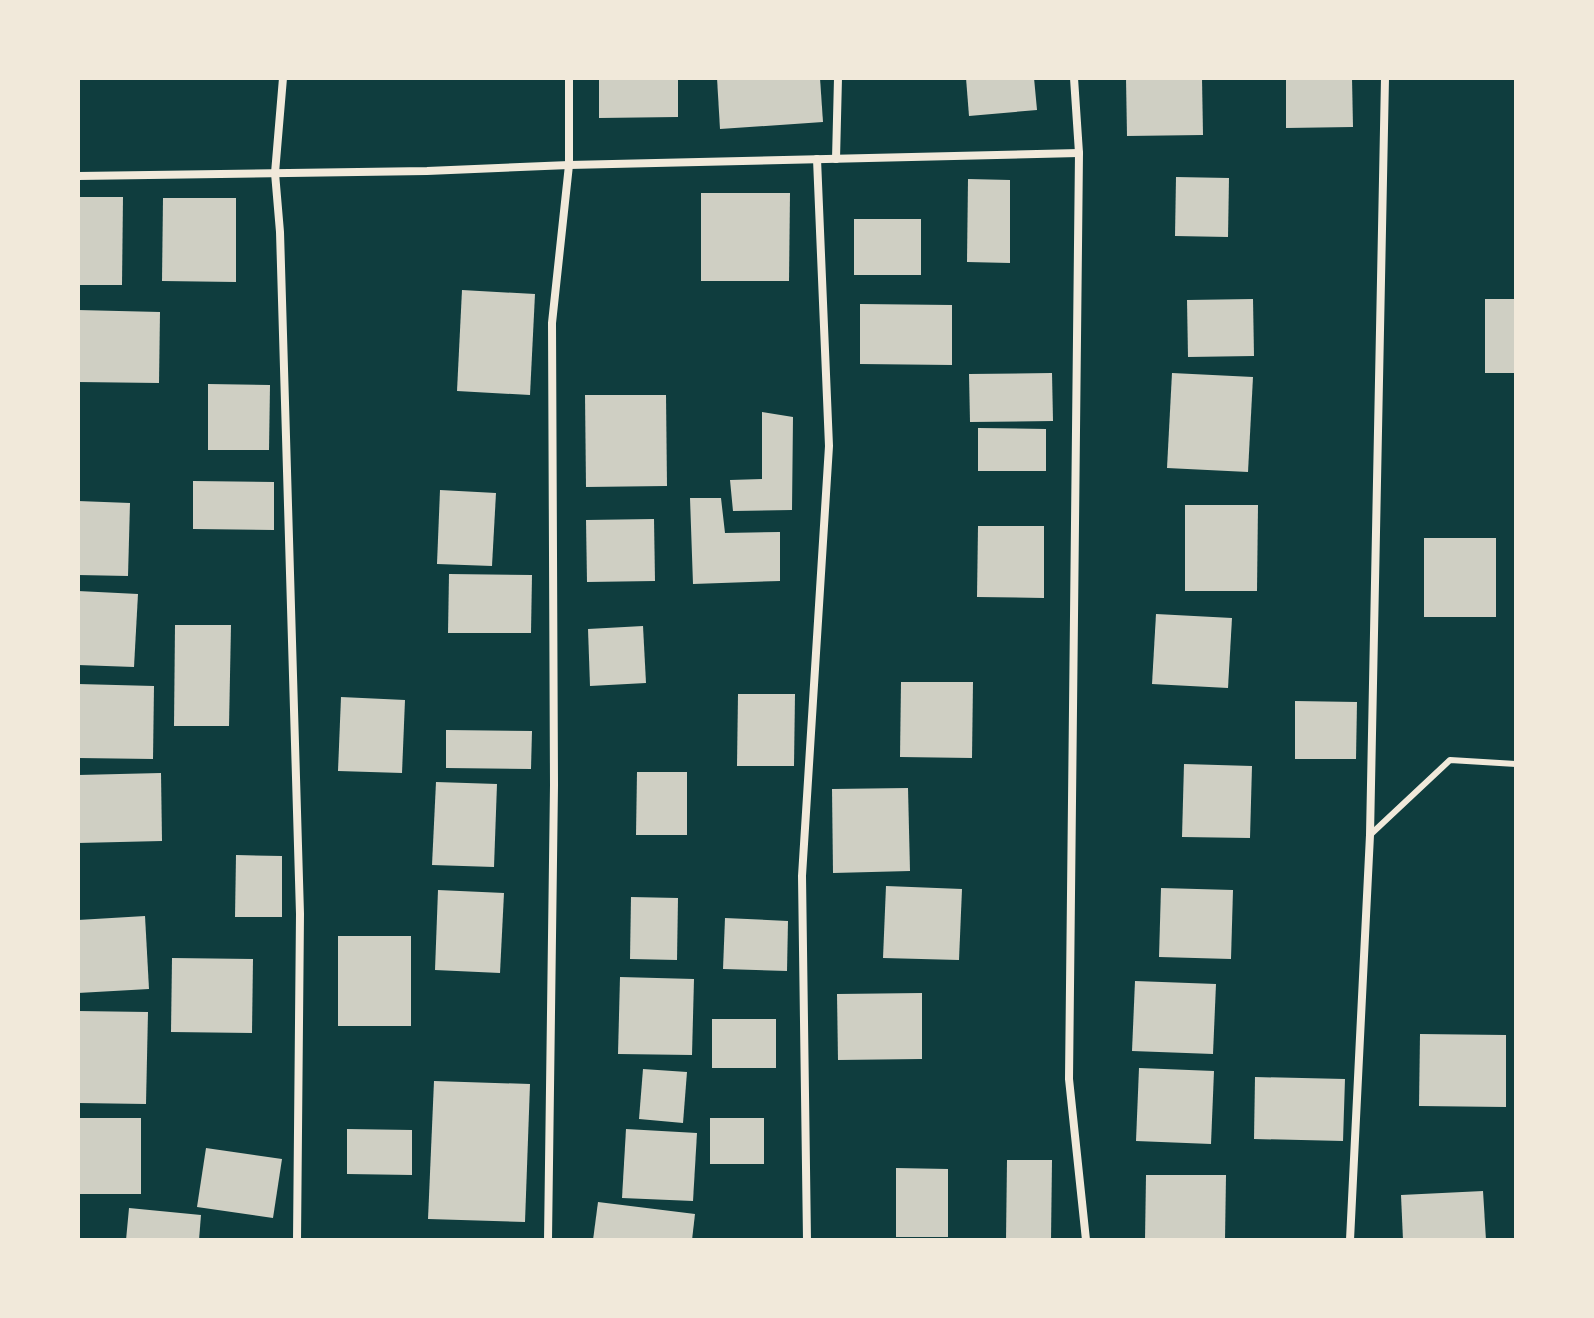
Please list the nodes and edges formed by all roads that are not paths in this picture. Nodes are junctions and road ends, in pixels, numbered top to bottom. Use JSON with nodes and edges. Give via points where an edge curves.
{"nodes":[{"id":1,"x":283,"y":78,"type":"edge"},
{"id":2,"x":569,"y":78,"type":"edge"},
{"id":3,"x":838,"y":78,"type":"edge"},
{"id":4,"x":1074,"y":78,"type":"edge"},
{"id":5,"x":1385,"y":78,"type":"edge"},
{"id":6,"x":1079,"y":153,"type":"junction"},
{"id":7,"x":817,"y":159,"type":"junction"},
{"id":8,"x":836,"y":159,"type":"junction"},
{"id":9,"x":569,"y":165,"type":"junction"},
{"id":10,"x":275,"y":173,"type":"junction"},
{"id":11,"x":78,"y":176,"type":"edge"},
{"id":12,"x":1516,"y":764,"type":"edge"},
{"id":13,"x":1370,"y":835,"type":"junction"},
{"id":14,"x":297,"y":1240,"type":"edge"},
{"id":15,"x":548,"y":1240,"type":"edge"},
{"id":16,"x":807,"y":1240,"type":"edge"},
{"id":17,"x":1086,"y":1240,"type":"edge"},
{"id":18,"x":1350,"y":1240,"type":"edge"}],
"edges":[{"from":1,"to":10,"type":"street"},
{"from":2,"to":9,"type":"street"},
{"from":3,"to":8,"type":"street"},
{"from":4,"to":6,"type":"street"},
{"from":5,"to":13,"type":"street"},
{"from":6,"to":8,"type":"street"},
{"from":6,"to":17,"type":"street","via":[[1069,1079]]},
{"from":7,"to":8,"type":"street"},
{"from":7,"to":9,"type":"street"},
{"from":7,"to":16,"type":"street","via":[[829,446],[802,876]]},
{"from":9,"to":10,"type":"street"},
{"from":9,"to":15,"type":"street","via":[[552,323],[554,785]]},
{"from":10,"to":11,"type":"street"},
{"from":10,"to":14,"type":"street","via":[[300,914]]},
{"from":12,"to":13,"type":"lane","via":[[1450,760]]},
{"from":13,"to":18,"type":"street"}]}
